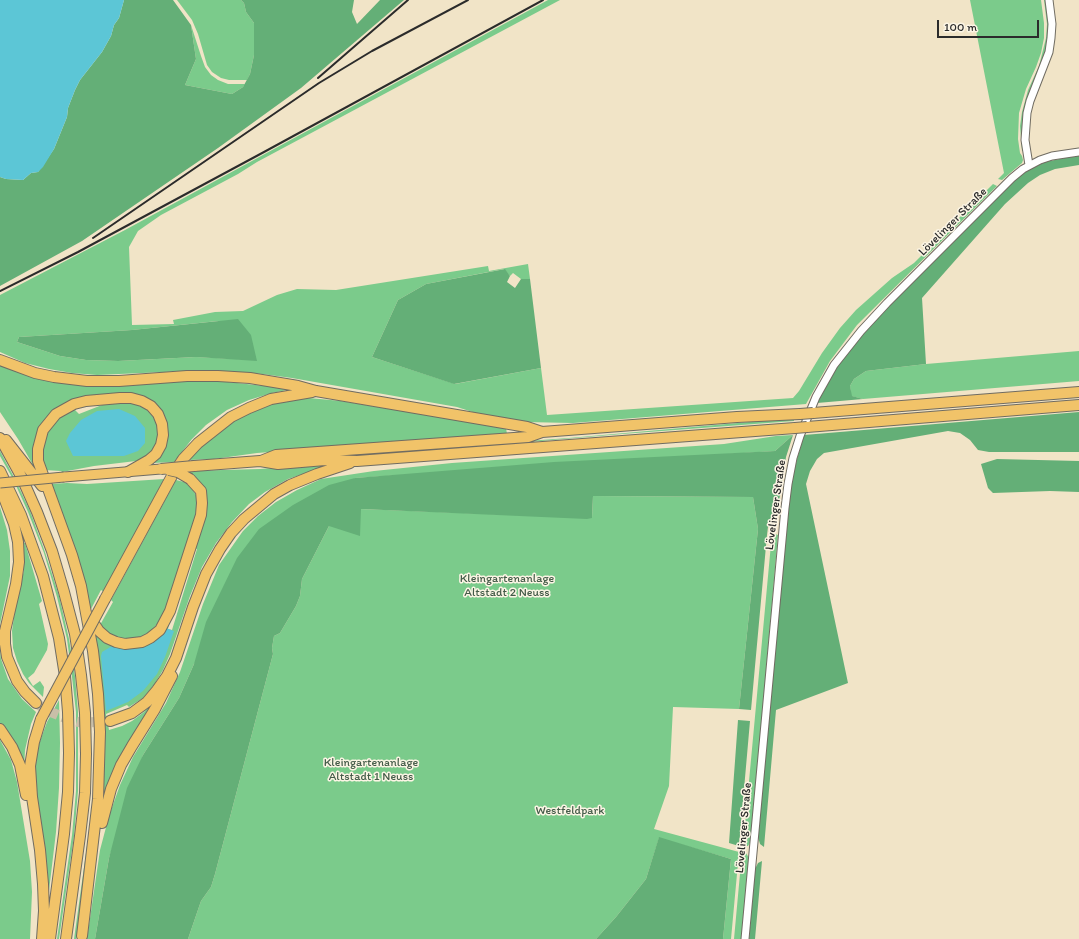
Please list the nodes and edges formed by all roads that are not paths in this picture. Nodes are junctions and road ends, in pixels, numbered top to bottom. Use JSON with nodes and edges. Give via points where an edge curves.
{"nodes":[{"id":1,"x":1049,"y":0,"type":"edge"},
{"id":2,"x":1079,"y":152,"type":"edge"},
{"id":3,"x":1029,"y":165,"type":"junction"},
{"id":4,"x":0,"y":360,"type":"edge"},
{"id":5,"x":316,"y":391,"type":"junction"},
{"id":6,"x":1079,"y":392,"type":"edge"},
{"id":7,"x":1079,"y":405,"type":"edge"},
{"id":8,"x":542,"y":432,"type":"junction"},
{"id":9,"x":0,"y":434,"type":"edge"},
{"id":10,"x":0,"y":438,"type":"edge"},
{"id":11,"x":260,"y":461,"type":"junction"},
{"id":12,"x":358,"y":461,"type":"junction"},
{"id":13,"x":161,"y":469,"type":"junction"},
{"id":14,"x":0,"y":471,"type":"edge"},
{"id":15,"x":128,"y":472,"type":"junction"},
{"id":16,"x":0,"y":483,"type":"edge"},
{"id":17,"x":0,"y":487,"type":"edge"},
{"id":18,"x":51,"y":499,"type":"junction"},
{"id":19,"x":87,"y":613,"type":"junction"},
{"id":20,"x":176,"y":658,"type":"junction"},
{"id":21,"x":36,"y":703,"type":"tunnel mouth"},
{"id":22,"x":110,"y":721,"type":"tunnel mouth"},
{"id":23,"x":0,"y":729,"type":"edge"},
{"id":24,"x":82,"y":938,"type":"edge"},
{"id":25,"x":42,"y":939,"type":"edge"},
{"id":26,"x":50,"y":939,"type":"edge"},
{"id":27,"x":66,"y":939,"type":"edge"},
{"id":28,"x":745,"y":939,"type":"edge"}],
"edges":[{"from":1,"to":3,"type":"street","via":[[1052,24],[1049,52],[1027,113],[1025,140]]},
{"from":2,"to":3,"type":"street","name":"Lövelinger Straße","via":[[1052,156]]},
{"from":3,"to":28,"type":"street","name":"Lövelinger Straße","via":[[1012,178],[861,331],[825,380],[800,436],[784,508]]},
{"from":4,"to":5,"type":"highway","via":[[35,373],[71,379],[120,381],[218,376],[279,382]]},
{"from":5,"to":8,"type":"highway","via":[[527,427]]},
{"from":5,"to":25,"type":"highway","bridge":true,"via":[[271,399],[231,417],[198,443],[183,459],[41,719],[30,766],[43,884]]},
{"from":6,"to":8,"type":"highway","bridge":true},
{"from":7,"to":12,"type":"highway","bridge":true},
{"from":8,"to":11,"type":"highway","via":[[528,437],[276,455]]},
{"from":9,"to":18,"type":"highway"},
{"from":10,"to":27,"type":"highway","via":[[21,476],[52,551],[75,634],[82,675],[85,713],[85,794]]},
{"from":11,"to":12,"type":"highway","via":[[278,464],[325,460]]},
{"from":11,"to":13,"type":"highway","bridge":true},
{"from":12,"to":20,"type":"highway","via":[[317,474],[274,494],[231,533],[206,574]]},
{"from":13,"to":15,"type":"main road"},
{"from":13,"to":19,"type":"highway","bridge":true,"via":[[178,472],[190,479],[201,491],[202,503],[201,515],[170,611],[160,630],[150,638],[142,642],[125,644],[107,638]]},
{"from":14,"to":26,"type":"highway","via":[[22,515],[43,576],[59,638],[65,676],[68,792]]},
{"from":15,"to":16,"type":"main road","bridge":true},
{"from":15,"to":18,"type":"highway","via":[[149,460],[161,445],[163,434],[158,414],[151,406],[131,398],[74,404],[56,414],[43,430],[40,439],[38,462]]},
{"from":17,"to":21,"type":"highway","via":[[14,524],[19,562],[5,631],[6,650],[17,681]]},
{"from":18,"to":19,"type":"highway","via":[[72,555]]},
{"from":19,"to":24,"type":"highway","via":[[98,694],[100,767]]},
{"from":20,"to":22,"type":"highway","via":[[167,676],[147,702],[132,713]]},
{"from":20,"to":24,"type":"highway","via":[[175,671],[166,690],[132,746],[111,789],[104,810]]},
{"from":23,"to":25,"type":"highway","via":[[12,747],[24,783],[35,851]]}]}
